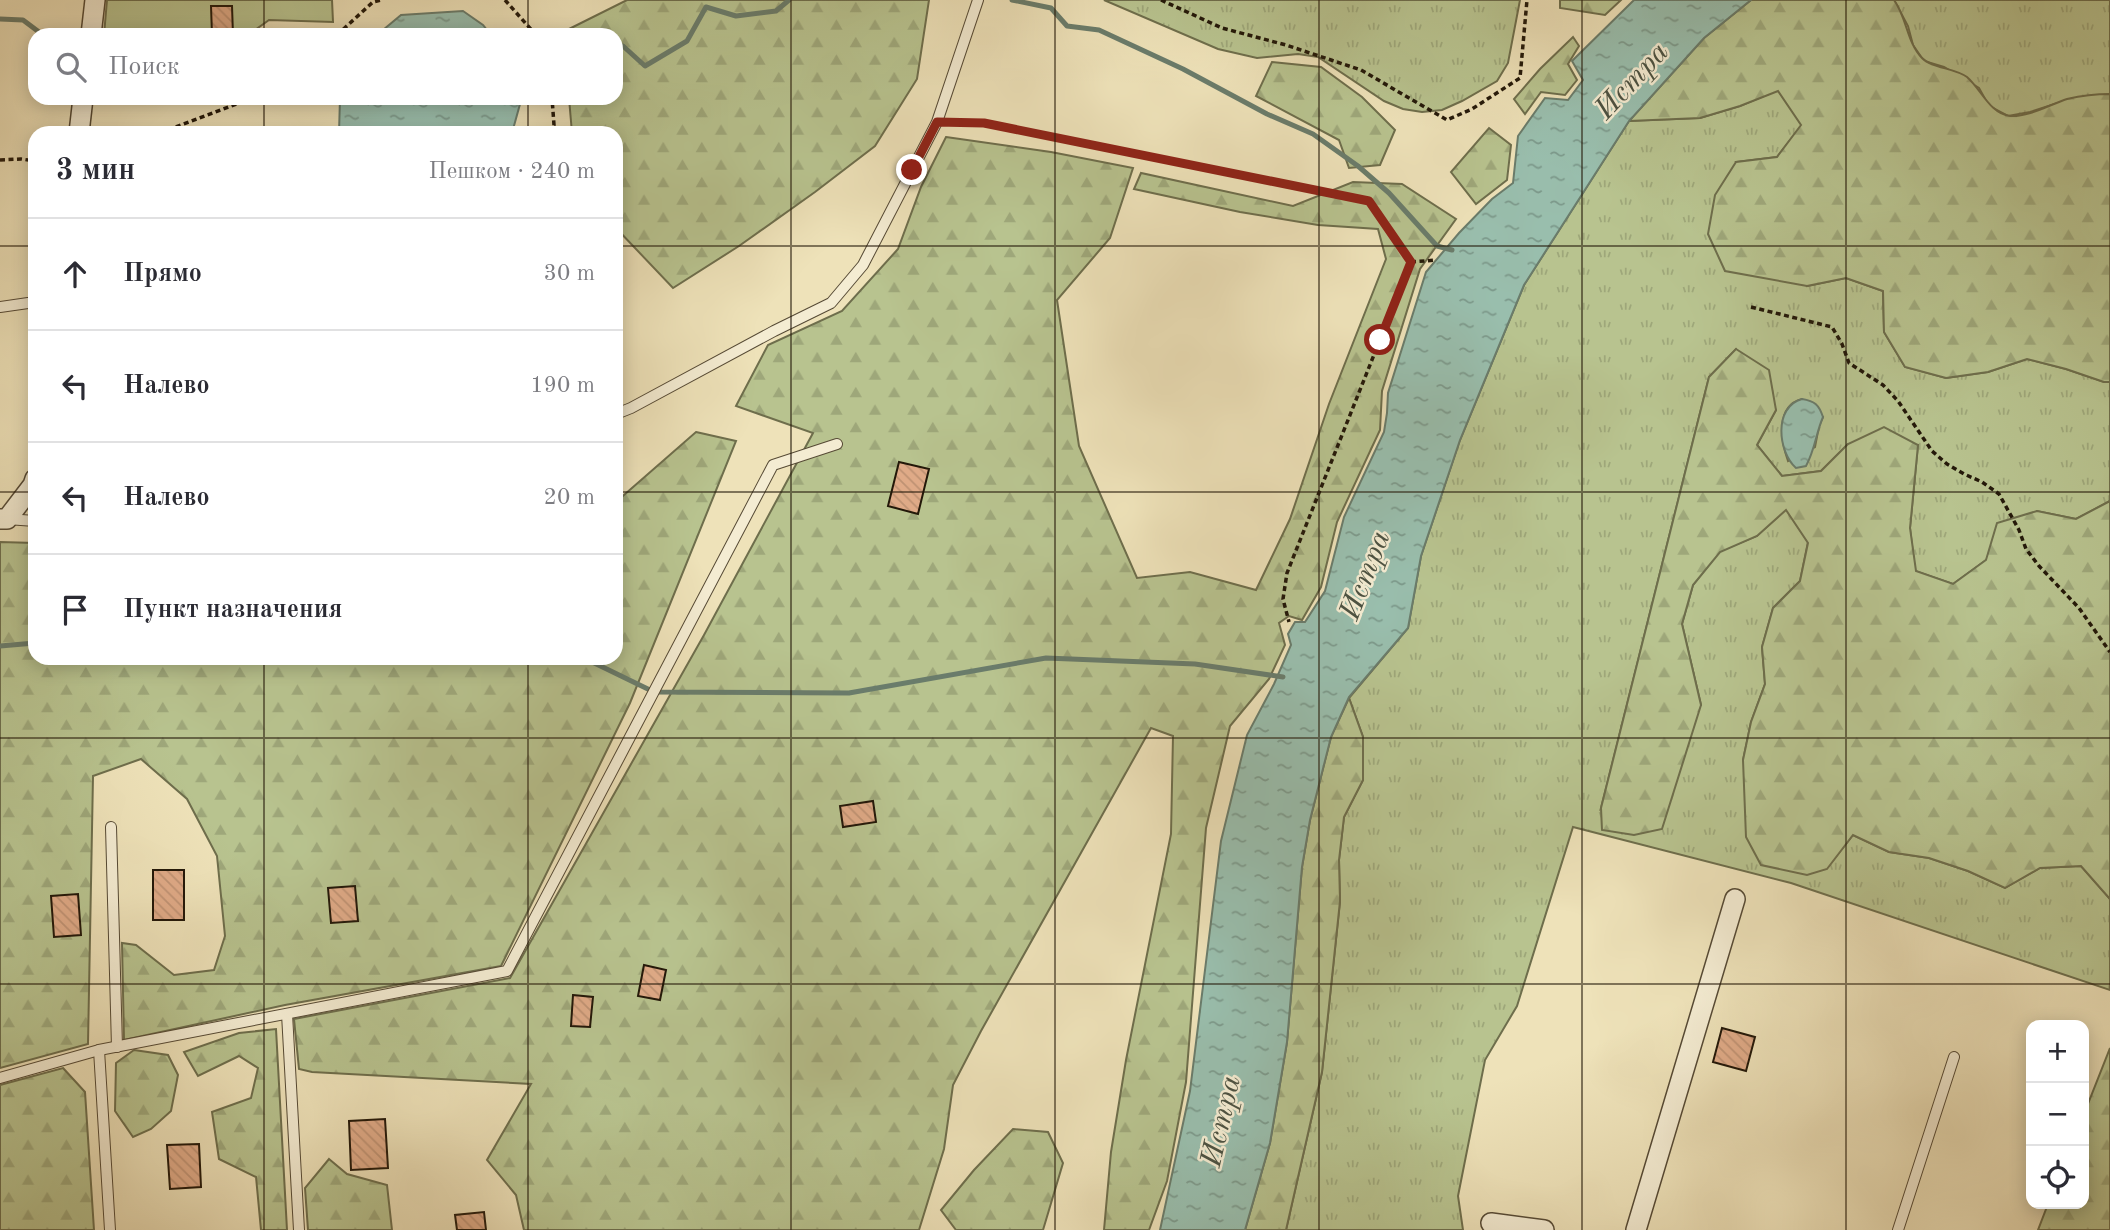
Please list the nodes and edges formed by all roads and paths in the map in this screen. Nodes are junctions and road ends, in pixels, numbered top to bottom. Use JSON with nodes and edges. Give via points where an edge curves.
{"nodes":[{"id":1,"x":95,"y":0,"type":"edge"},
{"id":2,"x":381,"y":0,"type":"edge"},
{"id":3,"x":505,"y":0,"type":"edge"},
{"id":4,"x":978,"y":0,"type":"edge"},
{"id":5,"x":1161,"y":0,"type":"edge"},
{"id":6,"x":1527,"y":0,"type":"edge"},
{"id":7,"x":92,"y":28,"type":"edge"},
{"id":8,"x":345,"y":28,"type":"edge"},
{"id":9,"x":530,"y":28,"type":"edge"},
{"id":10,"x":82,"y":105,"type":"edge"},
{"id":11,"x":234,"y":105,"type":"edge"},
{"id":12,"x":553,"y":105,"type":"edge"},
{"id":13,"x":937,"y":122,"type":"junction"},
{"id":14,"x":80,"y":126,"type":"edge"},
{"id":15,"x":178,"y":126,"type":"edge"},
{"id":16,"x":554,"y":126,"type":"edge"},
{"id":17,"x":0,"y":160,"type":"edge"},
{"id":18,"x":28,"y":160,"type":"edge"},
{"id":19,"x":1436,"y":260,"type":"dead end"},
{"id":20,"x":1411,"y":262,"type":"junction"},
{"id":21,"x":28,"y":303,"type":"edge"},
{"id":22,"x":0,"y":307,"type":"edge"},
{"id":23,"x":1751,"y":307,"type":"dead end"},
{"id":24,"x":623,"y":411,"type":"edge"},
{"id":25,"x":836,"y":444,"type":"dead end"},
{"id":26,"x":28,"y":491,"type":"edge"},
{"id":27,"x":3,"y":519,"type":"edge"},
{"id":28,"x":28,"y":521,"type":"edge"},
{"id":29,"x":1289,"y":622,"type":"dead end"},
{"id":30,"x":2110,"y":652,"type":"edge"},
{"id":31,"x":111,"y":827,"type":"dead end"},
{"id":32,"x":1735,"y":899,"type":"dead end"},
{"id":33,"x":287,"y":1014,"type":"junction"},
{"id":34,"x":117,"y":1047,"type":"junction"},
{"id":35,"x":99,"y":1051,"type":"junction"},
{"id":36,"x":1954,"y":1057,"type":"dead end"},
{"id":37,"x":0,"y":1078,"type":"edge"},
{"id":38,"x":1491,"y":1223,"type":"dead end"},
{"id":39,"x":110,"y":1230,"type":"edge"},
{"id":40,"x":299,"y":1230,"type":"edge"},
{"id":41,"x":1544,"y":1230,"type":"edge"},
{"id":42,"x":1636,"y":1230,"type":"edge"},
{"id":43,"x":1898,"y":1230,"type":"edge"}],
"edges":[{"from":1,"to":7,"type":"street"},
{"from":2,"to":8,"type":"path"},
{"from":3,"to":9,"type":"path"},
{"from":4,"to":13,"type":"lane"},
{"from":5,"to":6,"type":"path","via":[[1222,28],[1361,70],[1447,120],[1520,78]]},
{"from":10,"to":14,"type":"street"},
{"from":11,"to":15,"type":"path"},
{"from":12,"to":16,"type":"path"},
{"from":13,"to":20,"type":"path","via":[[984,123],[1369,201]]},
{"from":13,"to":24,"type":"lane","via":[[863,265],[831,303]]},
{"from":17,"to":18,"type":"path"},
{"from":19,"to":20,"type":"path"},
{"from":20,"to":29,"type":"path","via":[[1287,573],[1283,599]]},
{"from":21,"to":22,"type":"lane"},
{"from":23,"to":30,"type":"path","via":[[1832,327],[1849,363],[1883,385],[1932,451],[1999,494],[2026,549],[2079,608]]},
{"from":25,"to":33,"type":"lane","via":[[773,465],[507,971]]},
{"from":26,"to":27,"type":"street"},
{"from":27,"to":28,"type":"lane"},
{"from":31,"to":34,"type":"lane"},
{"from":32,"to":42,"type":"street"},
{"from":33,"to":34,"type":"lane"},
{"from":33,"to":40,"type":"lane"},
{"from":34,"to":35,"type":"lane"},
{"from":35,"to":37,"type":"lane"},
{"from":35,"to":39,"type":"lane"},
{"from":36,"to":43,"type":"lane"},
{"from":38,"to":41,"type":"street"}]}
